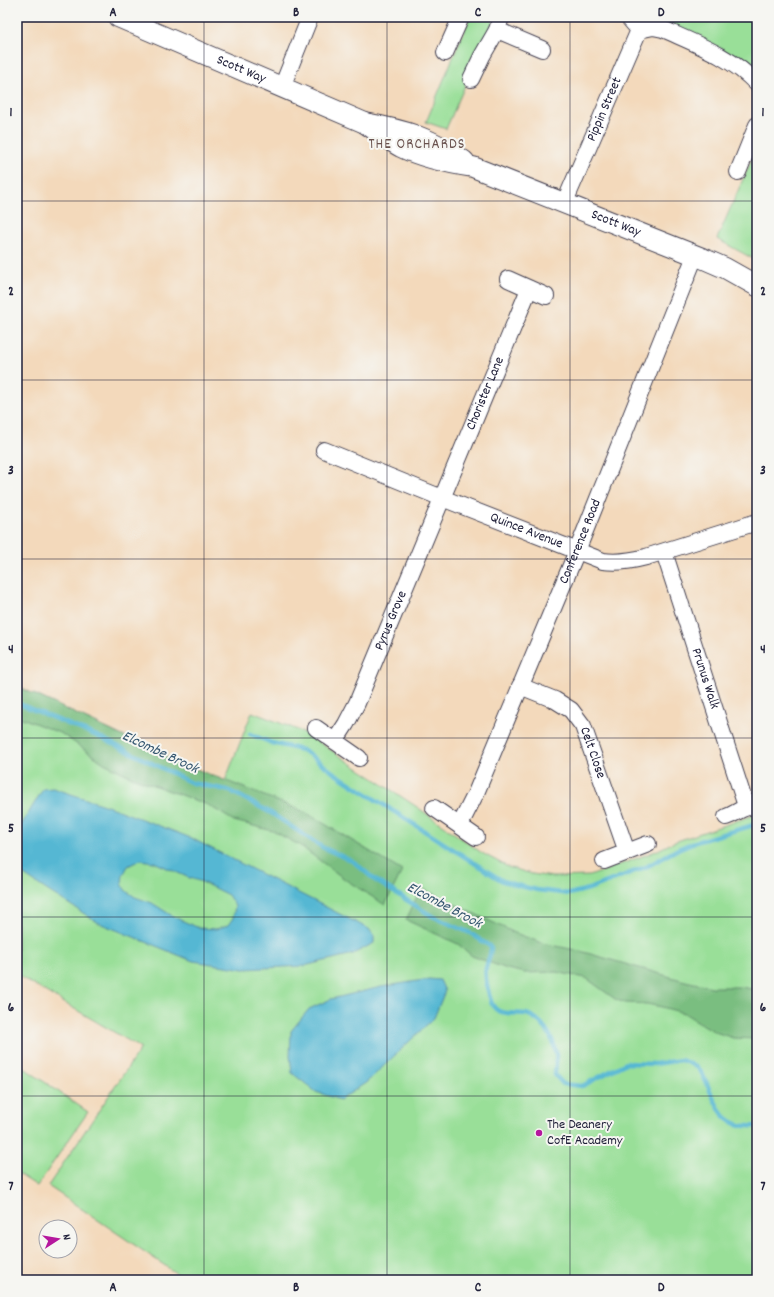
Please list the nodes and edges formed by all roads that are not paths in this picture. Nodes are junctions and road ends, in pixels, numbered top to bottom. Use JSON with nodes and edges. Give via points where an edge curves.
{"nodes":[{"id":1,"x":118,"y":17,"type":"edge"},
{"id":2,"x":310,"y":17,"type":"edge"},
{"id":3,"x":460,"y":17,"type":"edge"},
{"id":4,"x":628,"y":17,"type":"edge"},
{"id":5,"x":499,"y":24,"type":"edge"},
{"id":6,"x":639,"y":30,"type":"junction"},
{"id":7,"x":542,"y":49,"type":"dead end"},
{"id":8,"x":445,"y":53,"type":"dead end"},
{"id":9,"x":471,"y":79,"type":"dead end"},
{"id":10,"x":757,"y":84,"type":"edge"},
{"id":11,"x":282,"y":87,"type":"junction"},
{"id":12,"x":757,"y":125,"type":"edge"},
{"id":13,"x":738,"y":172,"type":"dead end"},
{"id":14,"x":564,"y":204,"type":"junction"},
{"id":15,"x":695,"y":256,"type":"junction"},
{"id":16,"x":508,"y":280,"type":"dead end"},
{"id":17,"x":757,"y":286,"type":"edge"},
{"id":18,"x":529,"y":289,"type":"junction"},
{"id":19,"x":546,"y":296,"type":"dead end"},
{"id":20,"x":324,"y":450,"type":"dead end"},
{"id":21,"x":442,"y":498,"type":"junction"},
{"id":22,"x":757,"y":522,"type":"edge"},
{"id":23,"x":577,"y":551,"type":"junction"},
{"id":24,"x":664,"y":552,"type":"junction"},
{"id":25,"x":520,"y":686,"type":"junction"},
{"id":26,"x":316,"y":728,"type":"dead end"},
{"id":27,"x":335,"y":741,"type":"junction"},
{"id":28,"x":359,"y":758,"type":"dead end"},
{"id":29,"x":752,"y":806,"type":"edge"},
{"id":30,"x":434,"y":808,"type":"dead end"},
{"id":31,"x":726,"y":817,"type":"dead end"},
{"id":32,"x":460,"y":825,"type":"junction"},
{"id":33,"x":476,"y":837,"type":"dead end"},
{"id":34,"x":648,"y":844,"type":"dead end"},
{"id":35,"x":627,"y":852,"type":"junction"},
{"id":36,"x":604,"y":861,"type":"dead end"}],
"edges":[{"from":1,"to":11,"type":"street","name":"Scott Way"},
{"from":2,"to":11,"type":"street"},
{"from":3,"to":8,"type":"street"},
{"from":4,"to":6,"type":"street"},
{"from":5,"to":7,"type":"street"},
{"from":5,"to":9,"type":"street"},
{"from":6,"to":10,"type":"street","via":[[653,27],[663,29],[728,60]]},
{"from":6,"to":14,"type":"street","name":"Pippin Street"},
{"from":11,"to":14,"type":"street","name":"Scott Way","via":[[365,123],[410,151],[435,160],[473,167]]},
{"from":12,"to":13,"type":"street"},
{"from":14,"to":15,"type":"street","name":"Scott Way"},
{"from":15,"to":17,"type":"street","name":"Scott Way","via":[[726,268]]},
{"from":15,"to":23,"type":"street","name":"Conference Road"},
{"from":16,"to":18,"type":"street"},
{"from":18,"to":19,"type":"street"},
{"from":18,"to":21,"type":"street","name":"Chorister Lane"},
{"from":20,"to":21,"type":"street","name":"Quince Avenue"},
{"from":21,"to":23,"type":"street","name":"Quince Avenue"},
{"from":21,"to":27,"type":"street","name":"Pyrus Grove","via":[[357,703]]},
{"from":22,"to":24,"type":"street","name":"Quince Avenue"},
{"from":23,"to":24,"type":"street","name":"Quince Avenue","via":[[616,563]]},
{"from":23,"to":25,"type":"street","name":"Conference Road"},
{"from":24,"to":29,"type":"street","name":"Prunus Walk"},
{"from":25,"to":32,"type":"street","name":"Conference Road","via":[[476,793]]},
{"from":25,"to":35,"type":"street","name":"Celt Close","via":[[556,700],[571,710],[583,726]]},
{"from":26,"to":27,"type":"street"},
{"from":27,"to":28,"type":"street"},
{"from":29,"to":31,"type":"street","name":"Prunus Walk"},
{"from":30,"to":32,"type":"street"},
{"from":32,"to":33,"type":"street"},
{"from":34,"to":35,"type":"street"},
{"from":35,"to":36,"type":"street"}]}
